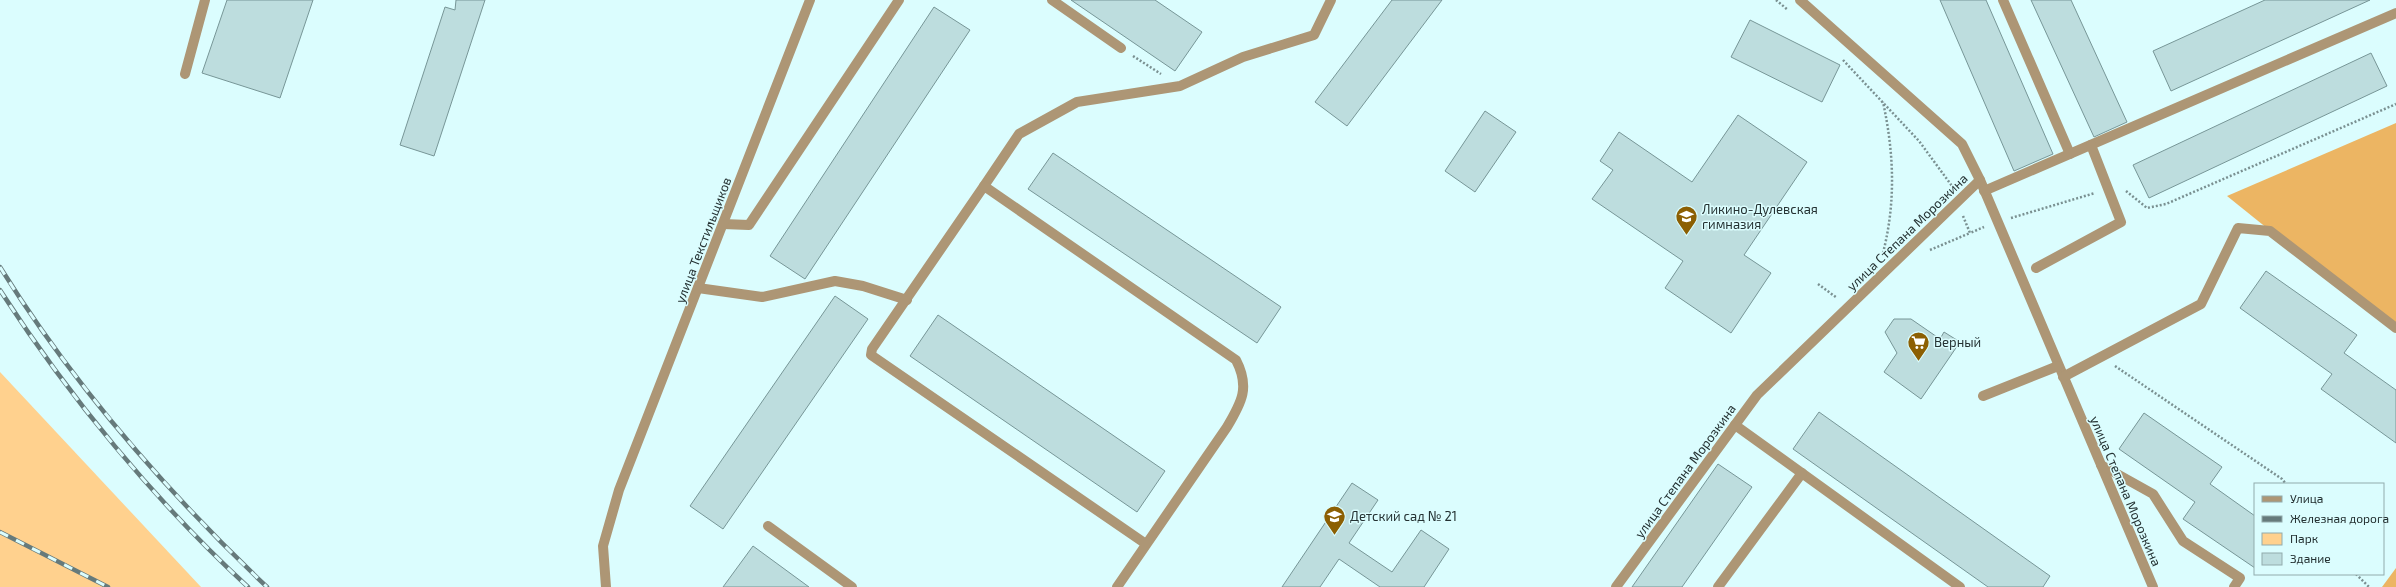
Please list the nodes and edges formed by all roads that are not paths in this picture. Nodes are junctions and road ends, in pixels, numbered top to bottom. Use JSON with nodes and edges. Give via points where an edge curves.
{"nodes":[{"id":1,"x":205,"y":0,"type":"edge"},
{"id":2,"x":810,"y":0,"type":"edge"},
{"id":3,"x":899,"y":0,"type":"edge"},
{"id":4,"x":1052,"y":0,"type":"edge"},
{"id":5,"x":1331,"y":0,"type":"edge"},
{"id":6,"x":1800,"y":0,"type":"edge"},
{"id":7,"x":2003,"y":0,"type":"edge"},
{"id":8,"x":2396,"y":13,"type":"edge"},
{"id":9,"x":1121,"y":48,"type":"road end"},
{"id":10,"x":185,"y":74,"type":"dead end"},
{"id":11,"x":2091,"y":145,"type":"junction"},
{"id":12,"x":2070,"y":154,"type":"junction"},
{"id":13,"x":1980,"y":180,"type":"junction"},
{"id":14,"x":984,"y":186,"type":"junction"},
{"id":15,"x":1984,"y":191,"type":"junction"},
{"id":16,"x":723,"y":224,"type":"junction"},
{"id":17,"x":2036,"y":268,"type":"dead end"},
{"id":18,"x":698,"y":288,"type":"junction"},
{"id":19,"x":907,"y":300,"type":"junction"},
{"id":20,"x":2396,"y":328,"type":"edge"},
{"id":21,"x":2058,"y":366,"type":"junction"},
{"id":22,"x":2063,"y":378,"type":"junction"},
{"id":23,"x":1983,"y":396,"type":"dead end"},
{"id":24,"x":1735,"y":425,"type":"junction"},
{"id":25,"x":2101,"y":465,"type":"junction"},
{"id":26,"x":1802,"y":473,"type":"junction"},
{"id":27,"x":768,"y":526,"type":"dead end"},
{"id":28,"x":1146,"y":544,"type":"junction"},
{"id":29,"x":606,"y":587,"type":"edge"},
{"id":30,"x":852,"y":587,"type":"edge"},
{"id":31,"x":1117,"y":587,"type":"edge"},
{"id":32,"x":1616,"y":587,"type":"edge"},
{"id":33,"x":1718,"y":587,"type":"edge"},
{"id":34,"x":1960,"y":587,"type":"edge"},
{"id":35,"x":2153,"y":587,"type":"edge"},
{"id":36,"x":2234,"y":587,"type":"edge"}],
"edges":[{"from":1,"to":10,"type":"street"},
{"from":2,"to":16,"type":"street","name":"улица Текстильщиков"},
{"from":3,"to":16,"type":"street","via":[[749,225]]},
{"from":4,"to":9,"type":"street"},
{"from":5,"to":14,"type":"street","via":[[1314,34],[1243,57],[1180,86],[1077,102],[1019,134]]},
{"from":6,"to":13,"type":"street","via":[[1962,144]]},
{"from":7,"to":12,"type":"street"},
{"from":8,"to":11,"type":"street"},
{"from":11,"to":12,"type":"street"},
{"from":11,"to":17,"type":"street","via":[[2121,222]]},
{"from":12,"to":15,"type":"street"},
{"from":13,"to":15,"type":"street","name":"улица Степана Морозкина"},
{"from":13,"to":24,"type":"street","name":"улица Степана Морозкина","via":[[1757,394]]},
{"from":14,"to":19,"type":"street"},
{"from":14,"to":28,"type":"street","via":[[1236,360],[1243,374],[1244,390],[1239,406]]},
{"from":15,"to":21,"type":"street","name":"улица Степана Морозкина"},
{"from":16,"to":18,"type":"street","name":"улица Текстильщиков"},
{"from":18,"to":19,"type":"street","via":[[762,296],[835,281],[863,286]]},
{"from":18,"to":29,"type":"street","name":"улица Текстильщиков","via":[[620,490],[603,546]]},
{"from":19,"to":28,"type":"street","via":[[872,350],[871,355],[875,360]]},
{"from":20,"to":22,"type":"street","via":[[2270,231],[2238,228],[2201,304]]},
{"from":21,"to":22,"type":"street","name":"улица Степана Морозкина"},
{"from":21,"to":23,"type":"street"},
{"from":22,"to":25,"type":"street","name":"улица Степана Морозкина"},
{"from":24,"to":26,"type":"street"},
{"from":24,"to":32,"type":"street","name":"улица Степана Морозкина"},
{"from":25,"to":35,"type":"street","name":"улица Степана Морозкина"},
{"from":25,"to":36,"type":"street","via":[[2153,494],[2183,541],[2240,578]]},
{"from":26,"to":33,"type":"street"},
{"from":26,"to":34,"type":"street"},
{"from":27,"to":30,"type":"street"},
{"from":28,"to":31,"type":"street"}]}
